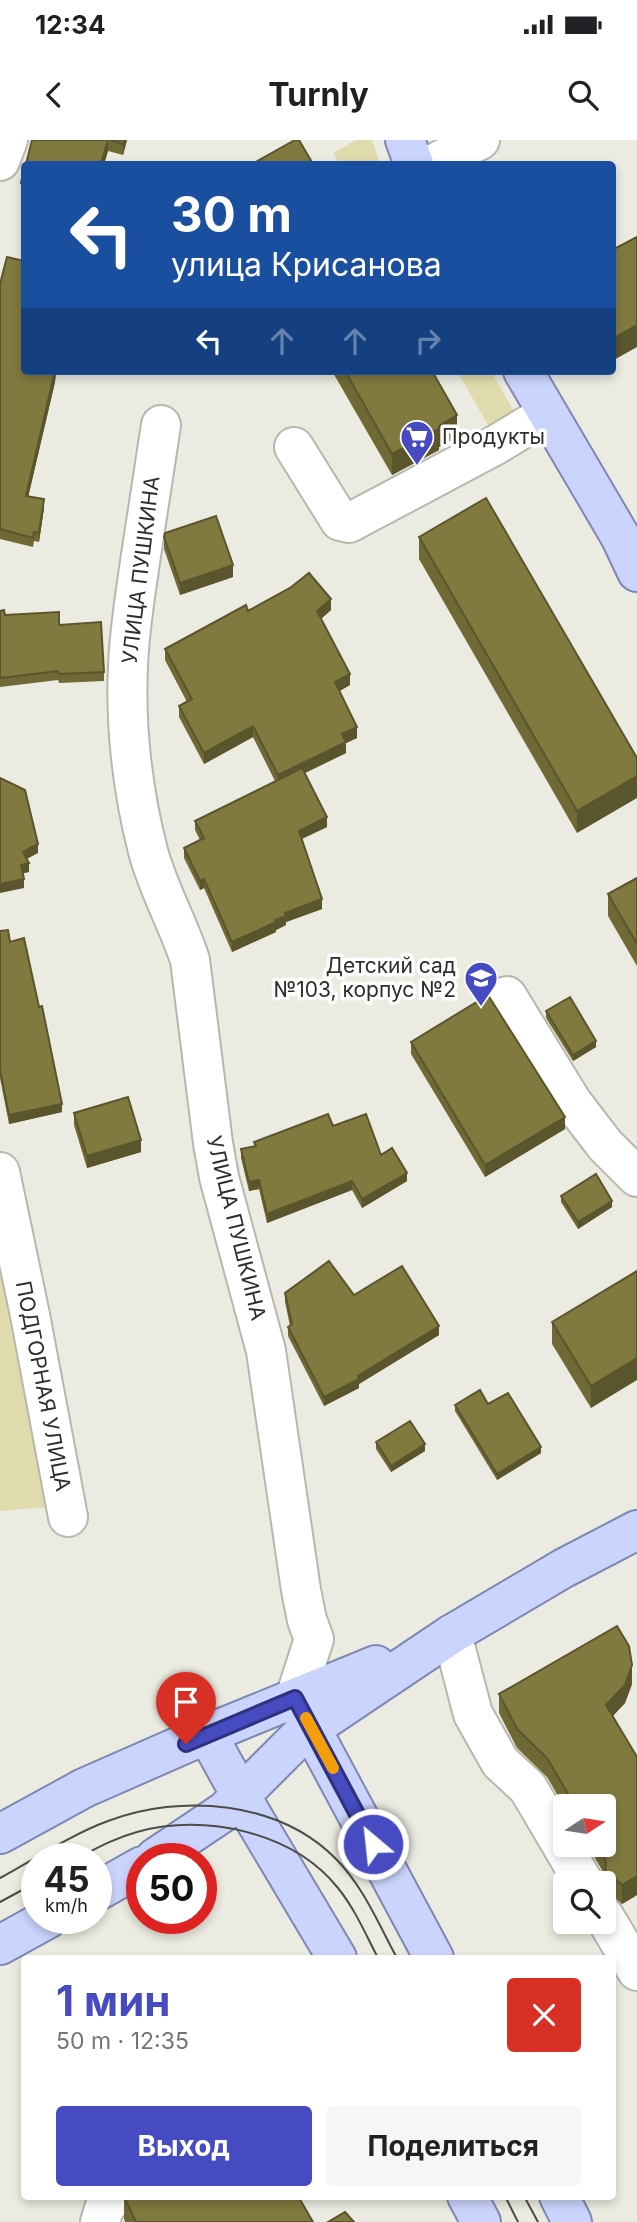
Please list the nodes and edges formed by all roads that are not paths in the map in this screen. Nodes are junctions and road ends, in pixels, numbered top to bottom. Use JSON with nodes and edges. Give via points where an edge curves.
{"nodes":[{"id":1,"x":8,"y":140,"type":"edge"},
{"id":2,"x":405,"y":140,"type":"edge"},
{"id":3,"x":480,"y":140,"type":"edge"},
{"id":4,"x":413,"y":161,"type":"edge"},
{"id":5,"x":439,"y":161,"type":"edge"},
{"id":6,"x":0,"y":162,"type":"edge"},
{"id":7,"x":525,"y":375,"type":"edge"},
{"id":8,"x":547,"y":414,"type":"junction"},
{"id":9,"x":161,"y":425,"type":"dead end"},
{"id":10,"x":294,"y":447,"type":"dead end"},
{"id":11,"x":628,"y":531,"type":"edge"},
{"id":12,"x":637,"y":572,"type":"edge"},
{"id":13,"x":507,"y":996,"type":"dead end"},
{"id":14,"x":0,"y":1172,"type":"edge"},
{"id":15,"x":637,"y":1177,"type":"edge"},
{"id":16,"x":68,"y":1517,"type":"dead end"},
{"id":17,"x":637,"y":1530,"type":"edge"},
{"id":18,"x":452,"y":1634,"type":"junction"},
{"id":19,"x":303,"y":1713,"type":"junction"},
{"id":20,"x":207,"y":1734,"type":"junction"},
{"id":21,"x":241,"y":1796,"type":"junction"},
{"id":22,"x":14,"y":1827,"type":"edge"},
{"id":23,"x":179,"y":1843,"type":"edge"},
{"id":24,"x":577,"y":1871,"type":"edge"},
{"id":25,"x":21,"y":1933,"type":"edge"},
{"id":26,"x":615,"y":1934,"type":"edge"},
{"id":27,"x":0,"y":1945,"type":"edge"},
{"id":28,"x":335,"y":1955,"type":"edge"},
{"id":29,"x":432,"y":1955,"type":"edge"},
{"id":30,"x":637,"y":1971,"type":"edge"},
{"id":31,"x":111,"y":2200,"type":"edge"},
{"id":32,"x":469,"y":2200,"type":"edge"},
{"id":33,"x":561,"y":2200,"type":"edge"},
{"id":34,"x":100,"y":2222,"type":"edge"},
{"id":35,"x":481,"y":2222,"type":"edge"},
{"id":36,"x":572,"y":2222,"type":"edge"}],
"edges":[{"from":1,"to":6,"type":"street"},
{"from":2,"to":4,"type":"main road"},
{"from":3,"to":5,"type":"street"},
{"from":7,"to":8,"type":"main road"},
{"from":8,"to":10,"type":"street","via":[[349,523],[340,521]]},
{"from":8,"to":11,"type":"main road"},
{"from":9,"to":19,"type":"street","name":"УЛИЦА ПУШКИНА","via":[[127,668],[132,755],[148,852],[190,960],[219,1177],[266,1351],[301,1590],[314,1639]]},
{"from":11,"to":12,"type":"main road"},
{"from":13,"to":15,"type":"street","via":[[572,1102]]},
{"from":14,"to":16,"type":"street","name":"ПОДГОРНАЯ УЛИЦА"},
{"from":17,"to":18,"type":"main road"},
{"from":18,"to":19,"type":"main road"},
{"from":18,"to":24,"type":"street","via":[[473,1714],[500,1762],[528,1788]]},
{"from":19,"to":20,"type":"main road"},
{"from":19,"to":21,"type":"main road","via":[[300,1736]]},
{"from":19,"to":29,"type":"main road"},
{"from":20,"to":21,"type":"main road"},
{"from":20,"to":22,"type":"main road","via":[[84,1788]]},
{"from":21,"to":23,"type":"main road"},
{"from":21,"to":28,"type":"main road"},
{"from":25,"to":27,"type":"main road"},
{"from":26,"to":30,"type":"street"},
{"from":31,"to":34,"type":"street"},
{"from":32,"to":35,"type":"main road"},
{"from":33,"to":36,"type":"main road"}]}
